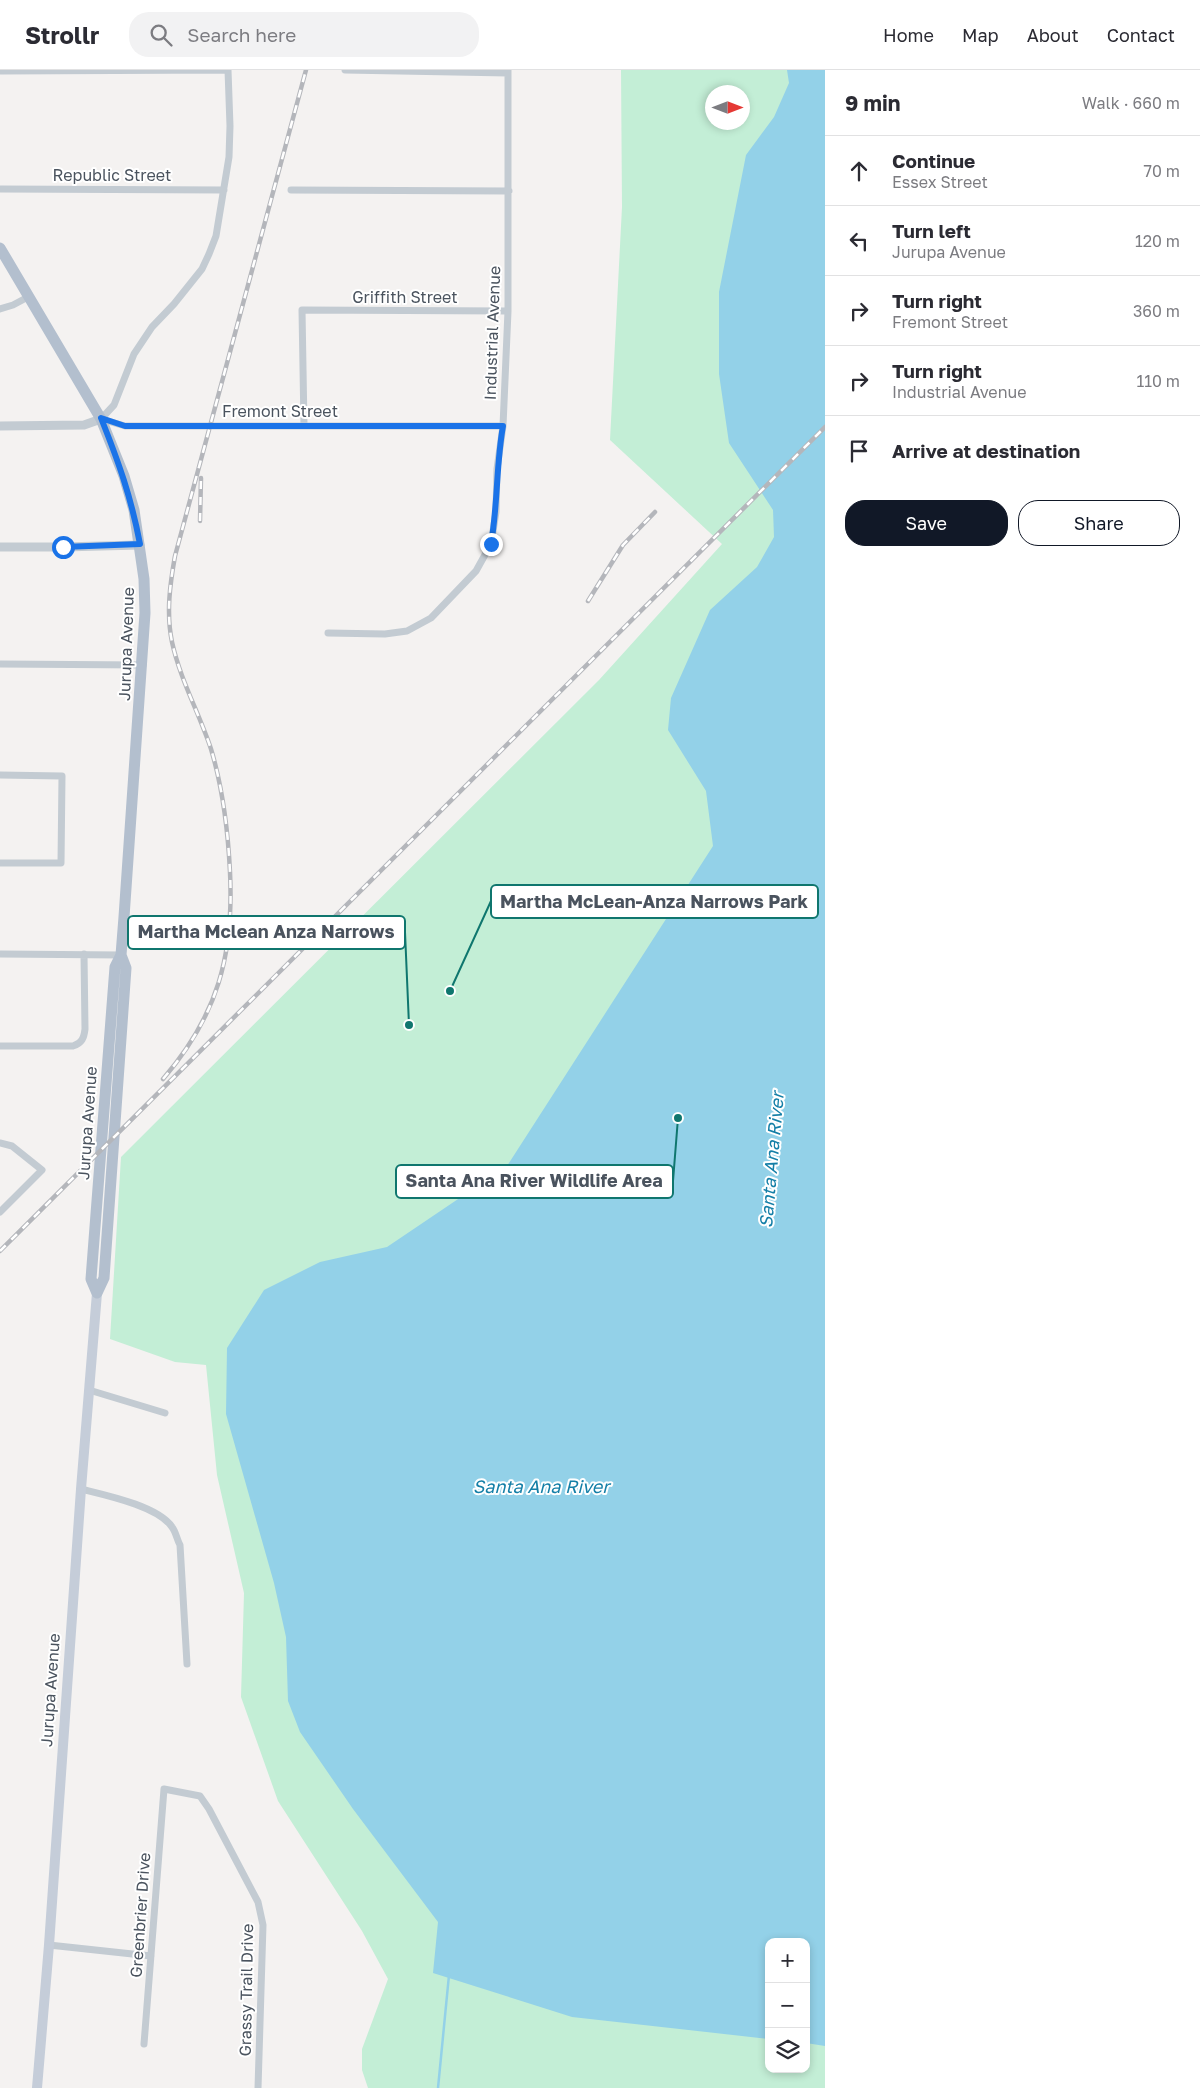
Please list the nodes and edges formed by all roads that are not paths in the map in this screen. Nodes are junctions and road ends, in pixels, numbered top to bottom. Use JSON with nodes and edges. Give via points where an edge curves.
{"nodes":[{"id":1,"x":228,"y":70,"type":"edge"},
{"id":2,"x":345,"y":70,"type":"edge"},
{"id":3,"x":0,"y":71,"type":"edge"},
{"id":4,"x":508,"y":71,"type":"edge"},
{"id":5,"x":0,"y":189,"type":"edge"},
{"id":6,"x":224,"y":190,"type":"junction"},
{"id":7,"x":291,"y":190,"type":"dead end"},
{"id":8,"x":509,"y":191,"type":"junction"},
{"id":9,"x":0,"y":248,"type":"edge"},
{"id":10,"x":28,"y":297,"type":"junction"},
{"id":11,"x":0,"y":309,"type":"edge"},
{"id":12,"x":508,"y":311,"type":"junction"},
{"id":13,"x":101,"y":418,"type":"junction"},
{"id":14,"x":0,"y":426,"type":"edge"},
{"id":15,"x":304,"y":426,"type":"junction"},
{"id":16,"x":503,"y":426,"type":"junction"},
{"id":17,"x":140,"y":544,"type":"junction"},
{"id":18,"x":0,"y":547,"type":"edge"},
{"id":19,"x":328,"y":633,"type":"dead end"},
{"id":20,"x":0,"y":664,"type":"edge"},
{"id":21,"x":143,"y":665,"type":"junction"},
{"id":22,"x":0,"y":775,"type":"edge"},
{"id":23,"x":0,"y":863,"type":"edge"},
{"id":24,"x":0,"y":954,"type":"edge"},
{"id":25,"x":84,"y":954,"type":"junction"},
{"id":26,"x":121,"y":954,"type":"junction"},
{"id":27,"x":0,"y":1046,"type":"edge"},
{"id":28,"x":0,"y":1143,"type":"edge"},
{"id":29,"x":0,"y":1212,"type":"edge"},
{"id":30,"x":97,"y":1294,"type":"joint"},
{"id":31,"x":89,"y":1390,"type":"junction"},
{"id":32,"x":165,"y":1413,"type":"dead end"},
{"id":33,"x":80,"y":1489,"type":"junction"},
{"id":34,"x":187,"y":1664,"type":"dead end"},
{"id":35,"x":164,"y":1789,"type":"joint"},
{"id":36,"x":49,"y":1945,"type":"junction"},
{"id":37,"x":151,"y":1956,"type":"junction"},
{"id":38,"x":144,"y":2044,"type":"dead end"},
{"id":39,"x":37,"y":2088,"type":"edge"},
{"id":40,"x":258,"y":2088,"type":"edge"}],
"edges":[{"from":1,"to":3,"type":"street"},
{"from":1,"to":6,"type":"street","via":[[230,126]]},
{"from":2,"to":4,"type":"street"},
{"from":4,"to":8,"type":"street","name":"Industrial Avenue"},
{"from":5,"to":6,"type":"street","name":"Republic Street"},
{"from":6,"to":13,"type":"street","via":[[216,236],[202,269],[147,334],[134,354],[114,404]]},
{"from":7,"to":8,"type":"street"},
{"from":8,"to":12,"type":"street","name":"Industrial Avenue"},
{"from":9,"to":10,"type":"main road","name":"Jurupa Avenue"},
{"from":10,"to":11,"type":"street"},
{"from":10,"to":13,"type":"main road","name":"Jurupa Avenue"},
{"from":12,"to":15,"type":"street","name":"Griffith Street","via":[[302,310]]},
{"from":12,"to":16,"type":"street","name":"Industrial Avenue"},
{"from":13,"to":14,"type":"street","via":[[84,425]]},
{"from":13,"to":15,"type":"street","name":"Fremont Street","via":[[125,426]]},
{"from":13,"to":17,"type":"main road","name":"Jurupa Avenue","via":[[124,476]]},
{"from":15,"to":16,"type":"street","name":"Fremont Street"},
{"from":16,"to":19,"type":"street","name":"Industrial Avenue","via":[[491,544],[476,571],[431,618],[408,631]]},
{"from":17,"to":18,"type":"street"},
{"from":17,"to":21,"type":"main road","name":"Jurupa Avenue","via":[[146,613]]},
{"from":20,"to":21,"type":"street"},
{"from":21,"to":26,"type":"main road","name":"Jurupa Avenue"},
{"from":22,"to":23,"type":"street","via":[[62,776],[61,863]]},
{"from":24,"to":25,"type":"street"},
{"from":25,"to":26,"type":"street"},
{"from":25,"to":27,"type":"street","via":[[85,1030],[81,1042],[73,1046]]},
{"from":26,"to":30,"type":"main road","name":"Jurupa Avenue","via":[[115,967],[91,1279]]},
{"from":28,"to":29,"type":"street","via":[[12,1146],[42,1170]]},
{"from":30,"to":31,"type":"main road","name":"Jurupa Avenue"},
{"from":31,"to":32,"type":"street"},
{"from":31,"to":33,"type":"main road","name":"Jurupa Avenue"},
{"from":33,"to":34,"type":"street","via":[[116,1497],[161,1516],[173,1528],[180,1545]]},
{"from":33,"to":36,"type":"main road","name":"Jurupa Avenue"},
{"from":35,"to":37,"type":"street","name":"Greenbrier Drive"},
{"from":35,"to":40,"type":"street","name":"Grassy Trail Drive","via":[[200,1796],[210,1809],[258,1902],[263,1925]]},
{"from":36,"to":37,"type":"street"},
{"from":36,"to":39,"type":"main road","name":"Jurupa Avenue"},
{"from":37,"to":38,"type":"street","name":"Greenbrier Drive"}]}
